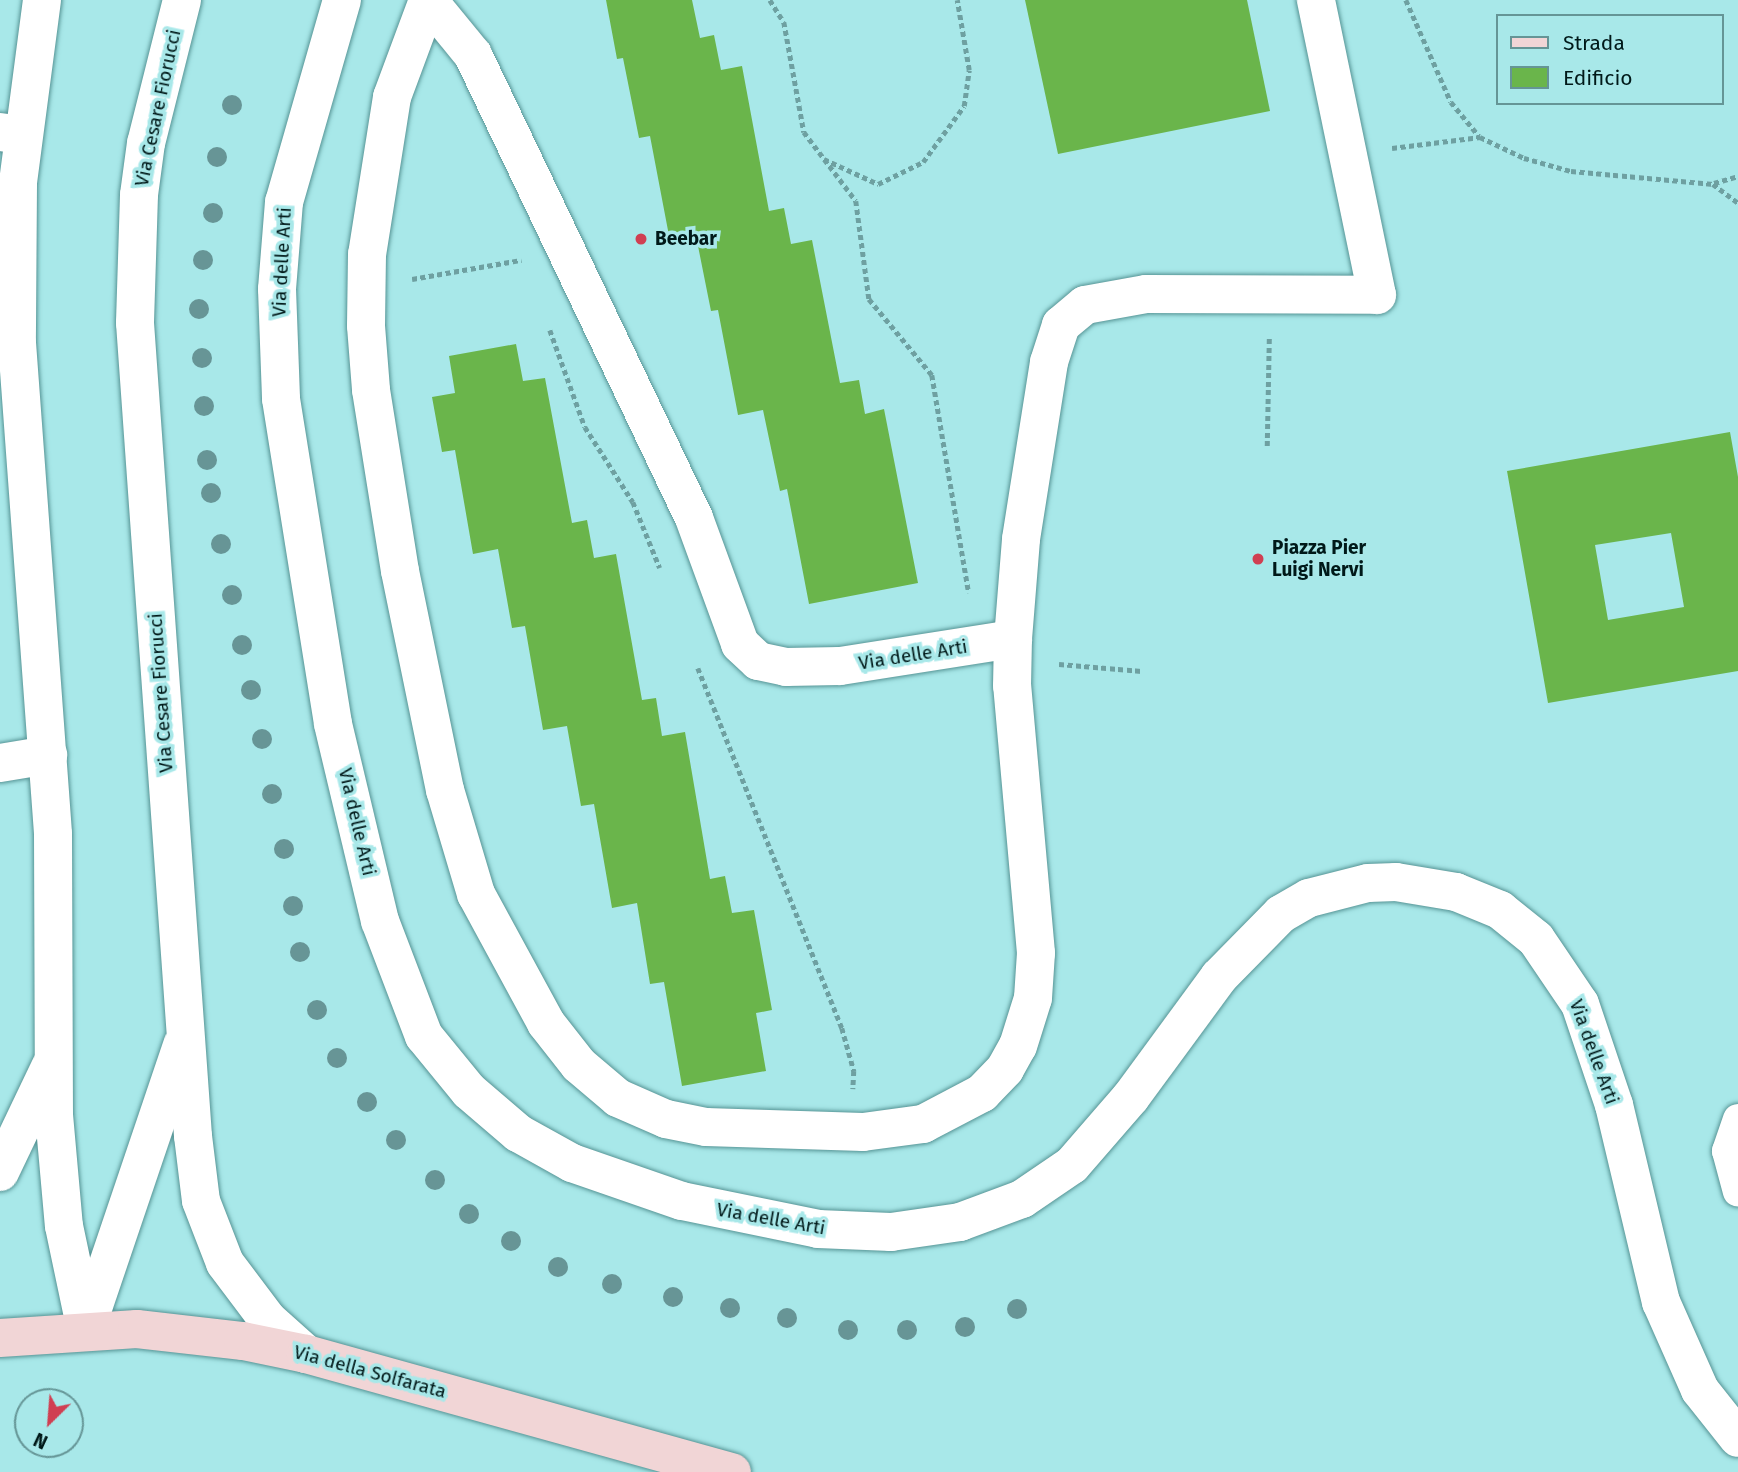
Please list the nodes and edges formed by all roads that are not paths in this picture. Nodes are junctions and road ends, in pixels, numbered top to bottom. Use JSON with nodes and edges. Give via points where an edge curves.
{"nodes":[{"id":1,"x":42,"y":0,"type":"edge"},
{"id":2,"x":182,"y":0,"type":"edge"},
{"id":3,"x":342,"y":0,"type":"edge"},
{"id":4,"x":428,"y":0,"type":"edge"},
{"id":5,"x":1316,"y":0,"type":"edge"},
{"id":6,"x":11,"y":134,"type":"edge"},
{"id":7,"x":1001,"y":648,"type":"junction"},
{"id":8,"x":48,"y":755,"type":"junction"},
{"id":9,"x":0,"y":763,"type":"edge"},
{"id":10,"x":187,"y":1030,"type":"junction"},
{"id":11,"x":55,"y":1056,"type":"junction"},
{"id":12,"x":1738,"y":1119,"type":"edge"},
{"id":13,"x":0,"y":1172,"type":"edge"},
{"id":14,"x":1738,"y":1192,"type":"edge"},
{"id":15,"x":86,"y":1330,"type":"junction"},
{"id":16,"x":0,"y":1338,"type":"edge"},
{"id":17,"x":306,"y":1353,"type":"junction"},
{"id":18,"x":1738,"y":1438,"type":"edge"},
{"id":19,"x":732,"y":1472,"type":"edge"}],
"edges":[{"from":1,"to":6,"type":"street"},
{"from":2,"to":10,"type":"street","name":"Via Cesare Fiorucci","via":[[141,182],[135,323]]},
{"from":3,"to":18,"type":"street","name":"Via delle Arti","via":[[284,202],[277,289],[281,399],[333,724],[380,920],[424,1036],[469,1091],[518,1133],[572,1163],[671,1199],[818,1229],[891,1232],[960,1222],[1022,1199],[1072,1165],[1131,1097],[1219,977],[1281,914],[1309,898],[1368,883],[1396,882],[1456,892],[1500,911],[1536,939],[1580,1004],[1614,1105],[1661,1302],[1700,1390]]},
{"from":4,"to":7,"type":"street","name":"Via delle Arti","via":[[473,55],[694,518],[740,643],[758,661],[786,667],[840,666]]},
{"from":4,"to":7,"type":"street","via":[[392,97],[367,254],[373,403],[400,571],[445,790],[477,894],[546,1023],[591,1077],[618,1098],[666,1119],[706,1127],[850,1131],[923,1124],[955,1110],[1005,1069],[1027,1023],[1037,979],[1037,953]]},
{"from":5,"to":7,"type":"street","via":[[1377,295],[1114,298],[1085,305],[1061,325],[1049,362]]},
{"from":6,"to":8,"type":"street","via":[[17,343]]},
{"from":8,"to":9,"type":"street"},
{"from":8,"to":11,"type":"street"},
{"from":10,"to":15,"type":"street"},
{"from":10,"to":17,"type":"street","name":"Via Cesare Fiorucci","via":[[192,1136],[201,1201],[212,1232],[245,1293]]},
{"from":11,"to":13,"type":"street"},
{"from":11,"to":15,"type":"street","via":[[58,1177]]},
{"from":12,"to":14,"type":"lane","via":[[1727,1151]]},
{"from":15,"to":16,"type":"main road","name":"Via della Solfarata"},
{"from":15,"to":17,"type":"main road","name":"Via della Solfarata","via":[[190,1332]]},
{"from":17,"to":19,"type":"main road","name":"Via della Solfarata"}]}
